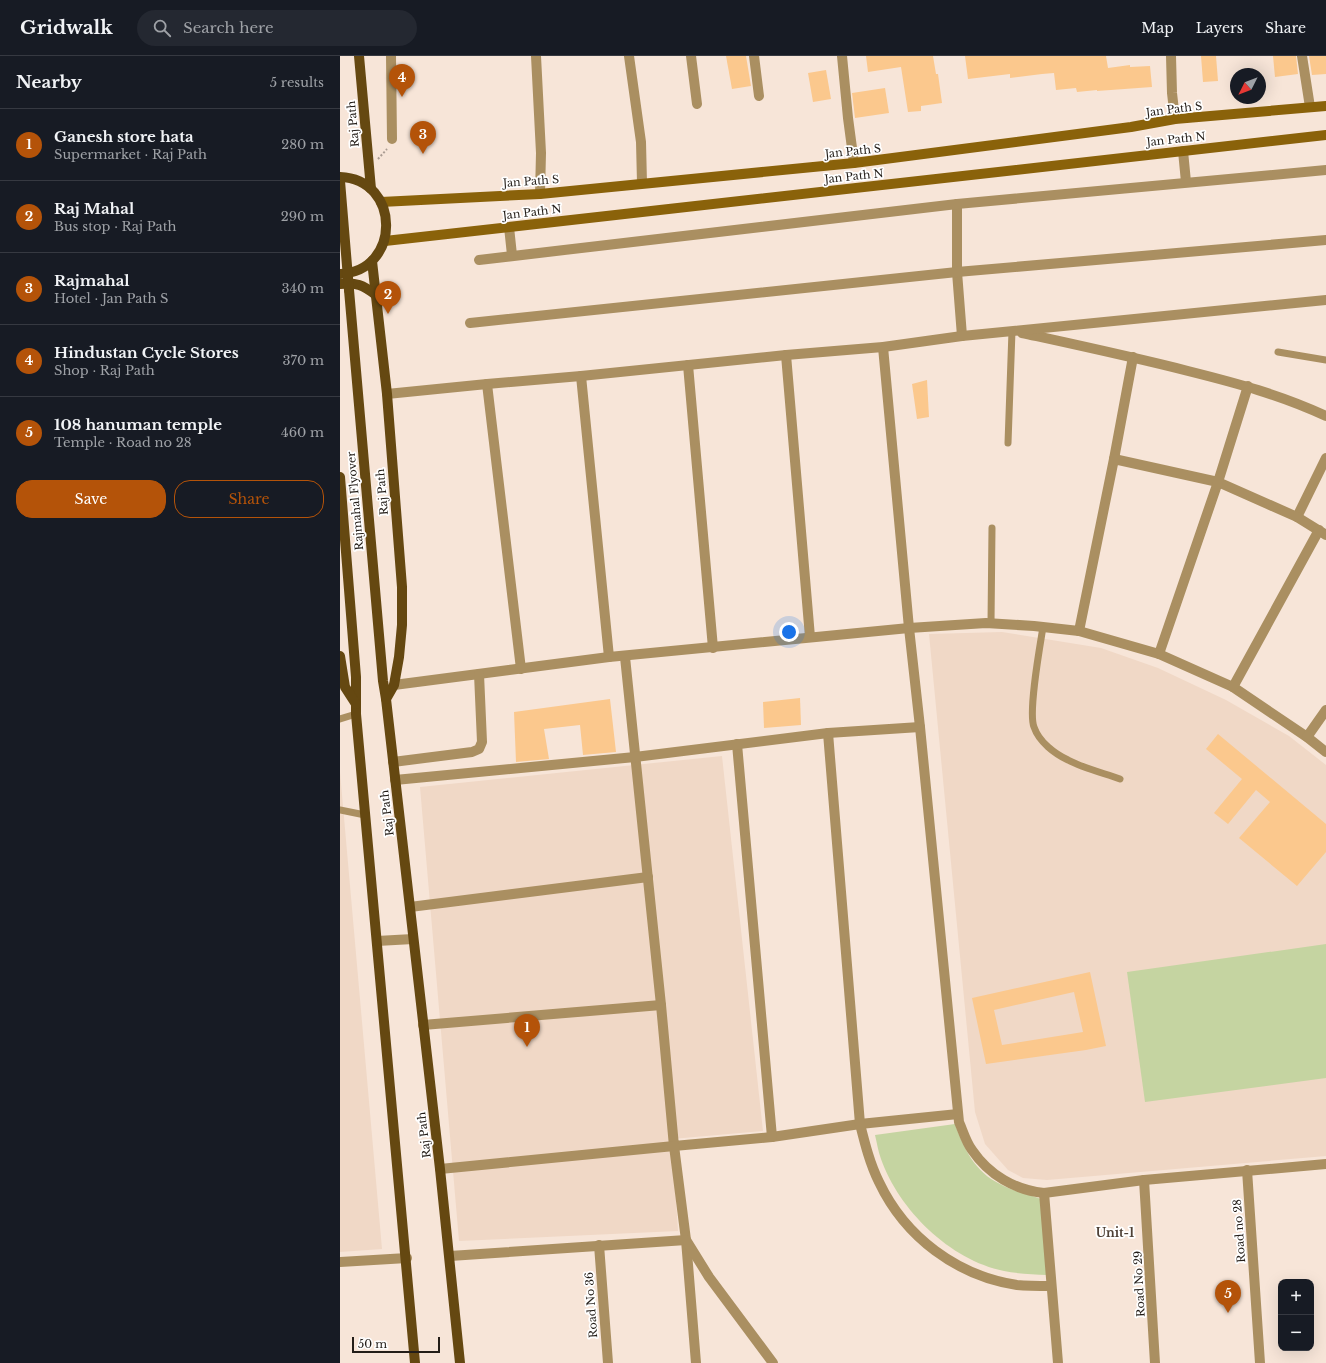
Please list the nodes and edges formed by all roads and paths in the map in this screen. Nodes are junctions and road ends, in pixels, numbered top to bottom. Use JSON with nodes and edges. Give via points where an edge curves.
{"nodes":[{"id":1,"x":359,"y":56,"type":"edge"},
{"id":2,"x":391,"y":56,"type":"edge"},
{"id":3,"x":536,"y":56,"type":"edge"},
{"id":4,"x":629,"y":56,"type":"edge"},
{"id":5,"x":691,"y":56,"type":"edge"},
{"id":6,"x":754,"y":56,"type":"edge"},
{"id":7,"x":842,"y":56,"type":"edge"},
{"id":8,"x":1171,"y":56,"type":"edge"},
{"id":9,"x":1302,"y":56,"type":"edge"},
{"id":10,"x":759,"y":96,"type":"dead end"},
{"id":11,"x":697,"y":104,"type":"dead end"},
{"id":12,"x":1326,"y":106,"type":"edge"},
{"id":13,"x":1310,"y":107,"type":"junction"},
{"id":14,"x":1175,"y":119,"type":"junction"},
{"id":15,"x":1326,"y":134,"type":"edge"},
{"id":16,"x":392,"y":139,"type":"joint"},
{"id":17,"x":1184,"y":151,"type":"junction"},
{"id":18,"x":854,"y":163,"type":"junction"},
{"id":19,"x":370,"y":168,"type":"junction"},
{"id":20,"x":1326,"y":170,"type":"edge"},
{"id":21,"x":340,"y":177,"type":"edge"},
{"id":22,"x":340,"y":181,"type":"edge"},
{"id":23,"x":1186,"y":182,"type":"junction"},
{"id":24,"x":642,"y":183,"type":"junction"},
{"id":25,"x":371,"y":189,"type":"junction"},
{"id":26,"x":540,"y":194,"type":"junction"},
{"id":27,"x":381,"y":202,"type":"junction"},
{"id":28,"x":957,"y":204,"type":"junction"},
{"id":29,"x":509,"y":227,"type":"junction"},
{"id":30,"x":1326,"y":240,"type":"edge"},
{"id":31,"x":385,"y":241,"type":"junction"},
{"id":32,"x":512,"y":255,"type":"junction"},
{"id":33,"x":480,"y":260,"type":"dead end"},
{"id":34,"x":372,"y":261,"type":"junction"},
{"id":35,"x":957,"y":272,"type":"junction"},
{"id":36,"x":340,"y":274,"type":"edge"},
{"id":37,"x":344,"y":287,"type":"edge"},
{"id":38,"x":376,"y":295,"type":"junction"},
{"id":39,"x":1326,"y":300,"type":"edge"},
{"id":40,"x":470,"y":323,"type":"dead end"},
{"id":41,"x":1012,"y":331,"type":"junction"},
{"id":42,"x":962,"y":336,"type":"junction"},
{"id":43,"x":883,"y":348,"type":"junction"},
{"id":44,"x":1278,"y":352,"type":"dead end"},
{"id":45,"x":786,"y":355,"type":"junction"},
{"id":46,"x":1133,"y":357,"type":"junction"},
{"id":47,"x":1326,"y":360,"type":"edge"},
{"id":48,"x":688,"y":365,"type":"junction"},
{"id":49,"x":581,"y":376,"type":"junction"},
{"id":50,"x":487,"y":384,"type":"junction"},
{"id":51,"x":1248,"y":386,"type":"junction"},
{"id":52,"x":386,"y":394,"type":"junction"},
{"id":53,"x":1326,"y":416,"type":"edge"},
{"id":54,"x":1008,"y":443,"type":"dead end"},
{"id":55,"x":1326,"y":458,"type":"edge"},
{"id":56,"x":1114,"y":459,"type":"junction"},
{"id":57,"x":340,"y":477,"type":"edge"},
{"id":58,"x":1218,"y":482,"type":"junction"},
{"id":59,"x":1297,"y":518,"type":"junction"},
{"id":60,"x":992,"y":528,"type":"dead end"},
{"id":61,"x":1322,"y":533,"type":"edge"},
{"id":62,"x":991,"y":623,"type":"junction"},
{"id":63,"x":1043,"y":627,"type":"junction"},
{"id":64,"x":909,"y":628,"type":"junction"},
{"id":65,"x":1079,"y":631,"type":"junction"},
{"id":66,"x":810,"y":638,"type":"junction"},
{"id":67,"x":713,"y":648,"type":"junction"},
{"id":68,"x":1159,"y":654,"type":"junction"},
{"id":69,"x":340,"y":656,"type":"edge"},
{"id":70,"x":608,"y":657,"type":"junction"},
{"id":71,"x":625,"y":657,"type":"junction"},
{"id":72,"x":521,"y":669,"type":"junction"},
{"id":73,"x":479,"y":674,"type":"junction"},
{"id":74,"x":394,"y":684,"type":"junction"},
{"id":75,"x":342,"y":687,"type":"edge"},
{"id":76,"x":1233,"y":687,"type":"junction"},
{"id":77,"x":386,"y":699,"type":"junction"},
{"id":78,"x":356,"y":709,"type":"junction"},
{"id":79,"x":1326,"y":710,"type":"edge"},
{"id":80,"x":340,"y":719,"type":"edge"},
{"id":81,"x":920,"y":727,"type":"junction"},
{"id":82,"x":828,"y":733,"type":"junction"},
{"id":83,"x":1307,"y":737,"type":"junction"},
{"id":84,"x":737,"y":744,"type":"junction"},
{"id":85,"x":1326,"y":752,"type":"edge"},
{"id":86,"x":635,"y":757,"type":"junction"},
{"id":87,"x":393,"y":762,"type":"junction"},
{"id":88,"x":1120,"y":779,"type":"dead end"},
{"id":89,"x":395,"y":780,"type":"junction"},
{"id":90,"x":340,"y":810,"type":"edge"},
{"id":91,"x":365,"y":815,"type":"junction"},
{"id":92,"x":648,"y":877,"type":"junction"},
{"id":93,"x":410,"y":907,"type":"junction"},
{"id":94,"x":414,"y":939,"type":"junction"},
{"id":95,"x":377,"y":941,"type":"junction"},
{"id":96,"x":661,"y":1005,"type":"junction"},
{"id":97,"x":423,"y":1025,"type":"junction"},
{"id":98,"x":958,"y":1114,"type":"junction"},
{"id":99,"x":860,"y":1124,"type":"junction"},
{"id":100,"x":772,"y":1137,"type":"junction"},
{"id":101,"x":674,"y":1146,"type":"junction"},
{"id":102,"x":1326,"y":1164,"type":"edge"},
{"id":103,"x":440,"y":1169,"type":"junction"},
{"id":104,"x":1247,"y":1170,"type":"junction"},
{"id":105,"x":1144,"y":1180,"type":"junction"},
{"id":106,"x":1044,"y":1193,"type":"junction"},
{"id":107,"x":686,"y":1240,"type":"junction"},
{"id":108,"x":599,"y":1245,"type":"junction"},
{"id":109,"x":450,"y":1256,"type":"junction"},
{"id":110,"x":407,"y":1258,"type":"junction"},
{"id":111,"x":340,"y":1262,"type":"edge"},
{"id":112,"x":340,"y":1265,"type":"edge"},
{"id":113,"x":1051,"y":1286,"type":"junction"},
{"id":114,"x":415,"y":1363,"type":"edge"},
{"id":115,"x":460,"y":1363,"type":"edge"},
{"id":116,"x":608,"y":1363,"type":"edge"},
{"id":117,"x":696,"y":1363,"type":"edge"},
{"id":118,"x":773,"y":1363,"type":"edge"},
{"id":119,"x":1058,"y":1363,"type":"edge"},
{"id":120,"x":1155,"y":1363,"type":"edge"},
{"id":121,"x":1260,"y":1363,"type":"edge"}],
"edges":[{"from":1,"to":19,"type":"main road","name":"Raj Path"},
{"from":2,"to":16,"type":"street"},
{"from":3,"to":26,"type":"street","via":[[541,153]]},
{"from":4,"to":24,"type":"street","via":[[642,142]]},
{"from":5,"to":11,"type":"street"},
{"from":6,"to":10,"type":"street"},
{"from":7,"to":18,"type":"street"},
{"from":8,"to":14,"type":"street"},
{"from":9,"to":13,"type":"street"},
{"from":12,"to":13,"type":"main road","name":"Jan Path S"},
{"from":13,"to":14,"type":"main road","name":"Jan Path S"},
{"from":14,"to":18,"type":"main road","name":"Jan Path S","via":[[1132,127]]},
{"from":15,"to":17,"type":"main road","name":"Jan Path N"},
{"from":16,"to":19,"type":"path","via":[[385,152]]},
{"from":17,"to":23,"type":"street"},
{"from":17,"to":29,"type":"main road","name":"Jan Path N"},
{"from":18,"to":24,"type":"main road","name":"Jan Path S"},
{"from":19,"to":25,"type":"main road","name":"Raj Path"},
{"from":20,"to":23,"type":"street"},
{"from":21,"to":25,"type":"main road","via":[[359,181]]},
{"from":22,"to":37,"type":"main road","name":"Rajmahal Flyover","bridge":true},
{"from":23,"to":28,"type":"street"},
{"from":24,"to":26,"type":"main road","name":"Jan Path S"},
{"from":25,"to":27,"type":"main road"},
{"from":26,"to":27,"type":"main road","name":"Jan Path S"},
{"from":27,"to":31,"type":"main road","via":[[386,215]]},
{"from":28,"to":32,"type":"street"},
{"from":28,"to":35,"type":"street"},
{"from":29,"to":31,"type":"main road","name":"Jan Path N"},
{"from":29,"to":32,"type":"street"},
{"from":30,"to":35,"type":"street"},
{"from":31,"to":34,"type":"main road"},
{"from":32,"to":33,"type":"street"},
{"from":34,"to":36,"type":"main road","via":[[361,269]]},
{"from":34,"to":38,"type":"main road","name":"Raj Path"},
{"from":35,"to":40,"type":"street"},
{"from":35,"to":42,"type":"street"},
{"from":37,"to":38,"type":"main road","via":[[352,283],[360,284]]},
{"from":37,"to":77,"type":"main road","name":"Rajmahal Flyover"},
{"from":38,"to":52,"type":"main road","name":"Raj Path"},
{"from":39,"to":41,"type":"street"},
{"from":41,"to":42,"type":"street"},
{"from":41,"to":46,"type":"street"},
{"from":41,"to":54,"type":"lane"},
{"from":42,"to":43,"type":"street"},
{"from":43,"to":45,"type":"street"},
{"from":43,"to":64,"type":"street"},
{"from":44,"to":47,"type":"lane"},
{"from":45,"to":48,"type":"street"},
{"from":45,"to":66,"type":"street"},
{"from":46,"to":51,"type":"street"},
{"from":46,"to":56,"type":"street"},
{"from":48,"to":49,"type":"street"},
{"from":48,"to":67,"type":"street"},
{"from":49,"to":50,"type":"street"},
{"from":49,"to":70,"type":"street"},
{"from":50,"to":52,"type":"street"},
{"from":50,"to":72,"type":"street"},
{"from":51,"to":53,"type":"street"},
{"from":51,"to":58,"type":"street"},
{"from":52,"to":74,"type":"main road","name":"Raj Path","via":[[402,587],[402,625]]},
{"from":55,"to":59,"type":"street"},
{"from":56,"to":58,"type":"street"},
{"from":56,"to":65,"type":"street"},
{"from":57,"to":78,"type":"main road","name":"Rajmahal Flyover","via":[[356,677]]},
{"from":58,"to":59,"type":"street"},
{"from":58,"to":68,"type":"street"},
{"from":59,"to":61,"type":"street"},
{"from":60,"to":62,"type":"lane"},
{"from":61,"to":76,"type":"street"},
{"from":62,"to":63,"type":"street"},
{"from":62,"to":64,"type":"street"},
{"from":63,"to":65,"type":"street"},
{"from":63,"to":88,"type":"lane","via":[[1033,706],[1033,726],[1051,750],[1068,761]]},
{"from":64,"to":66,"type":"street"},
{"from":64,"to":81,"type":"street"},
{"from":65,"to":68,"type":"street"},
{"from":66,"to":67,"type":"street"},
{"from":67,"to":71,"type":"street"},
{"from":68,"to":76,"type":"street"},
{"from":69,"to":75,"type":"main road","name":"Raj Path"},
{"from":70,"to":71,"type":"street"},
{"from":70,"to":72,"type":"street"},
{"from":71,"to":86,"type":"street"},
{"from":72,"to":73,"type":"street"},
{"from":73,"to":74,"type":"street"},
{"from":73,"to":87,"type":"street","via":[[482,742],[479,749]]},
{"from":74,"to":77,"type":"main road","name":"Raj Path"},
{"from":75,"to":78,"type":"main road","name":"Raj Path"},
{"from":76,"to":83,"type":"street"},
{"from":77,"to":87,"type":"main road","name":"Raj Path"},
{"from":78,"to":80,"type":"lane"},
{"from":78,"to":91,"type":"main road","name":"Raj Path"},
{"from":79,"to":83,"type":"street"},
{"from":81,"to":82,"type":"street"},
{"from":81,"to":98,"type":"street"},
{"from":82,"to":84,"type":"street"},
{"from":82,"to":99,"type":"street"},
{"from":83,"to":85,"type":"street"},
{"from":84,"to":86,"type":"street"},
{"from":84,"to":100,"type":"street"},
{"from":86,"to":89,"type":"street"},
{"from":86,"to":92,"type":"street"},
{"from":87,"to":89,"type":"main road","name":"Raj Path"},
{"from":89,"to":93,"type":"main road","name":"Raj Path"},
{"from":90,"to":91,"type":"lane"},
{"from":91,"to":95,"type":"main road","name":"Raj Path"},
{"from":92,"to":93,"type":"street"},
{"from":92,"to":96,"type":"street"},
{"from":93,"to":94,"type":"main road","name":"Raj Path"},
{"from":94,"to":95,"type":"street"},
{"from":94,"to":97,"type":"main road","name":"Raj Path"},
{"from":95,"to":110,"type":"main road","name":"Raj Path"},
{"from":96,"to":97,"type":"street"},
{"from":96,"to":101,"type":"street"},
{"from":97,"to":103,"type":"main road","name":"Raj Path"},
{"from":98,"to":99,"type":"street"},
{"from":98,"to":106,"type":"street","via":[[972,1150],[984,1165],[1015,1186]]},
{"from":99,"to":100,"type":"street"},
{"from":99,"to":113,"type":"street","via":[[879,1182],[894,1210],[928,1246],[956,1265],[984,1276],[1017,1285]]},
{"from":100,"to":101,"type":"street"},
{"from":101,"to":103,"type":"street"},
{"from":101,"to":107,"type":"street"},
{"from":102,"to":104,"type":"street"},
{"from":103,"to":109,"type":"main road","name":"Raj Path"},
{"from":104,"to":105,"type":"street"},
{"from":104,"to":121,"type":"street","name":"Road no 28"},
{"from":105,"to":106,"type":"street"},
{"from":105,"to":120,"type":"street","name":"Road No 29"},
{"from":106,"to":113,"type":"street"},
{"from":107,"to":108,"type":"street"},
{"from":107,"to":117,"type":"street"},
{"from":107,"to":118,"type":"street","via":[[709,1277]]},
{"from":108,"to":109,"type":"street"},
{"from":108,"to":116,"type":"street","name":"Road No 36"},
{"from":109,"to":115,"type":"main road","name":"Raj Path"},
{"from":110,"to":111,"type":"street"},
{"from":110,"to":112,"type":"lane"},
{"from":110,"to":114,"type":"main road","name":"Raj Path"},
{"from":113,"to":119,"type":"street"}]}
